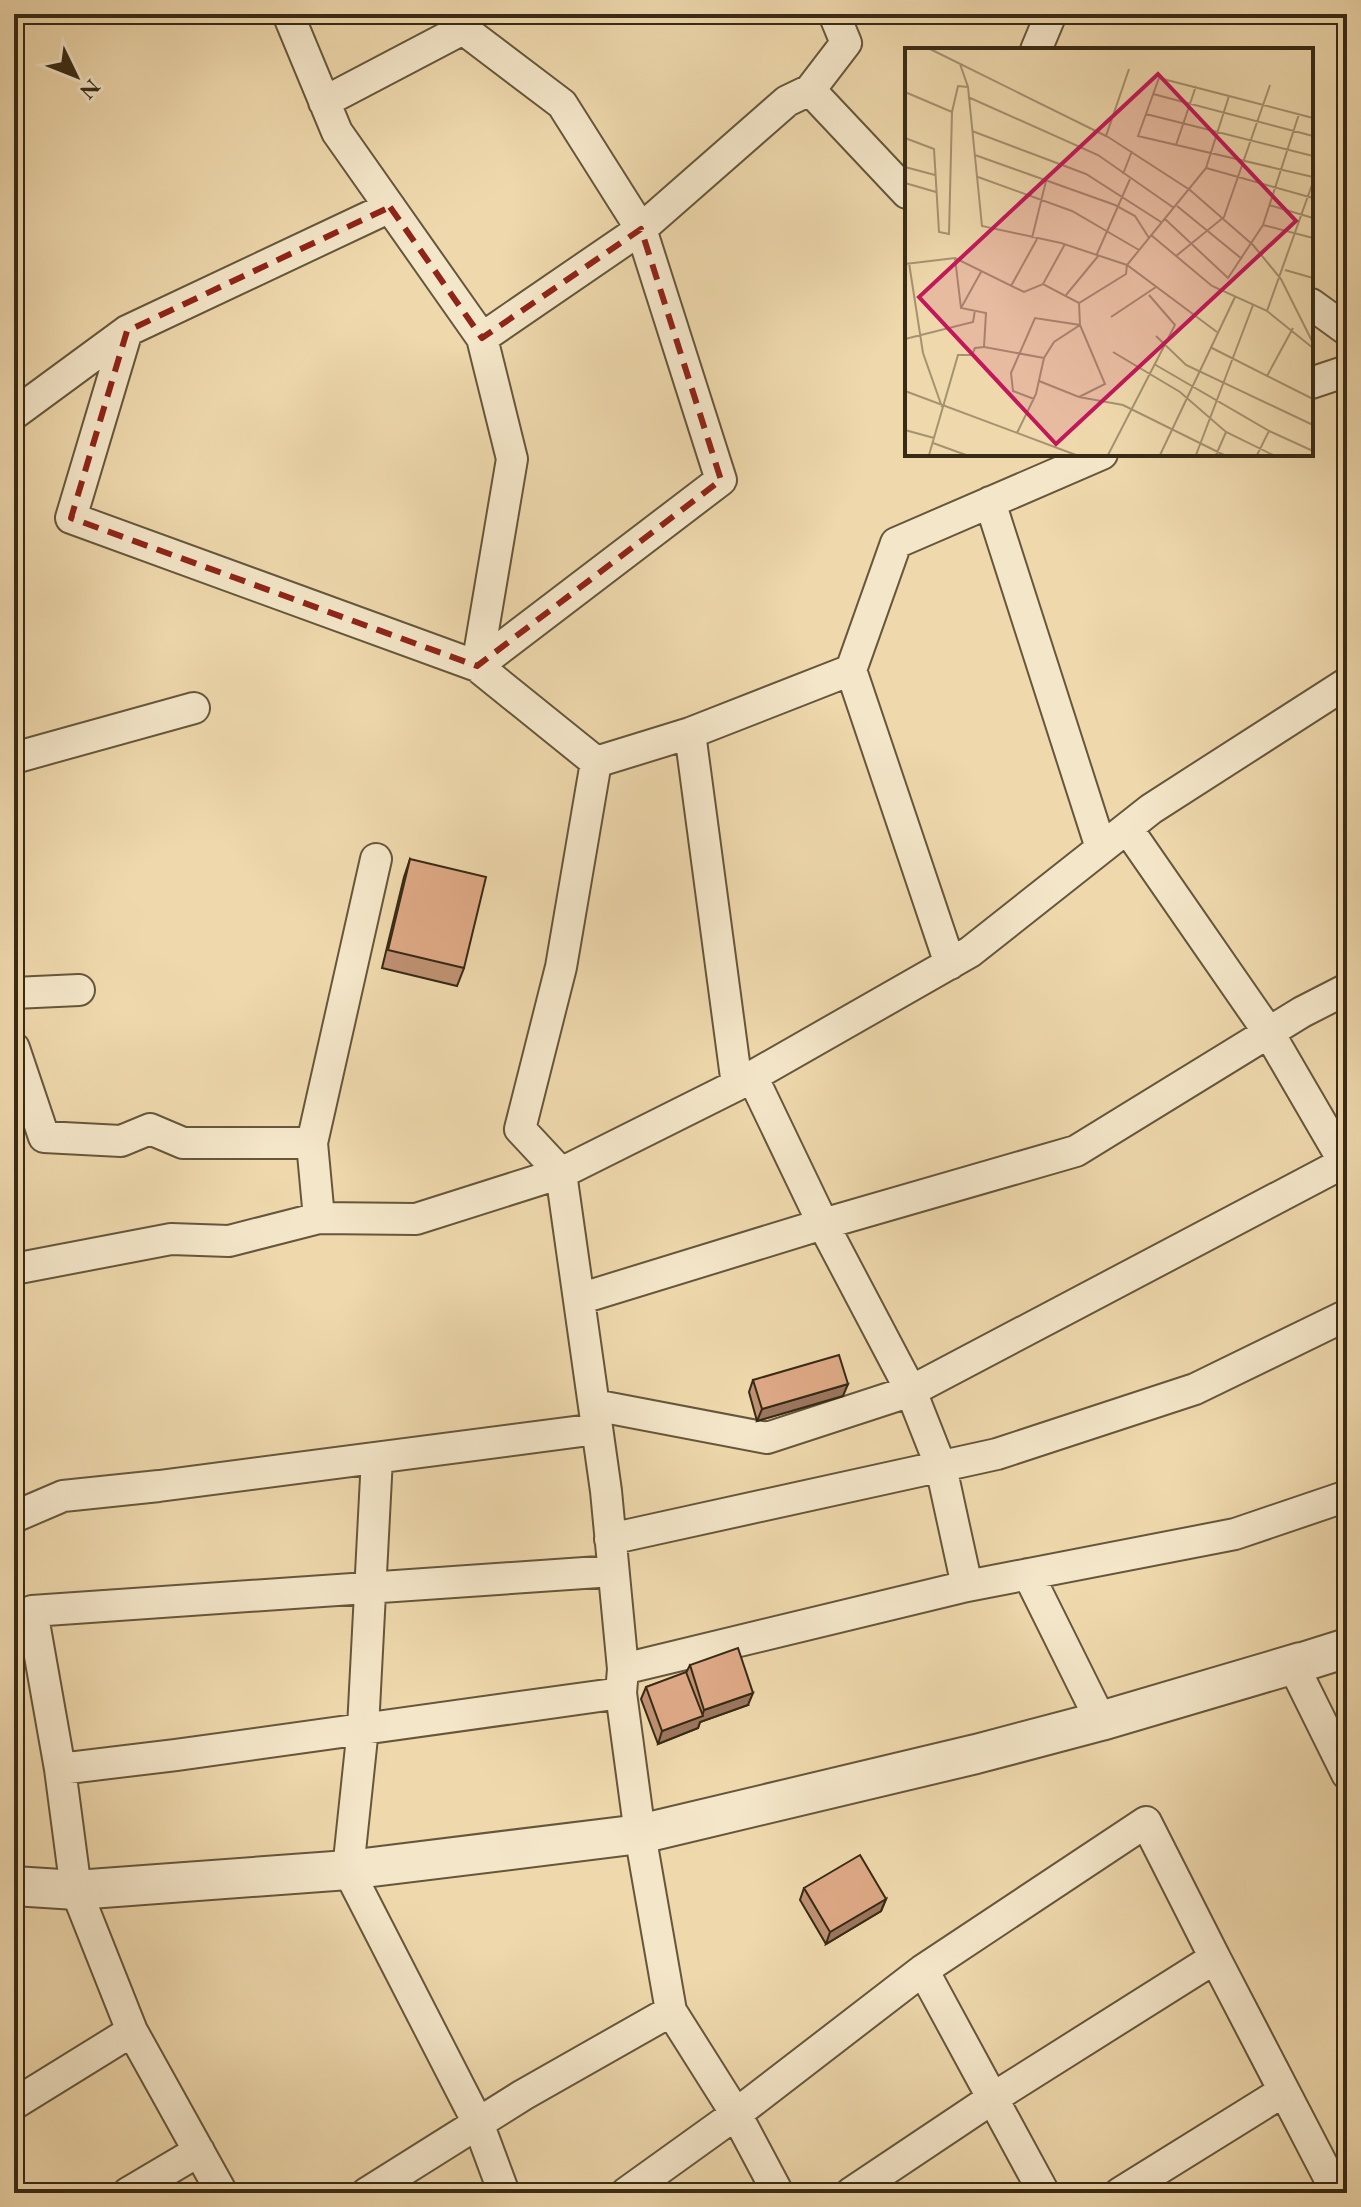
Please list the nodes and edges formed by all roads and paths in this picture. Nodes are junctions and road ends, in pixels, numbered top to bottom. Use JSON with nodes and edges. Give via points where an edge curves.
{"nodes":[{"id":1,"x":288,"y":14,"type":"edge"},
{"id":2,"x":834,"y":14,"type":"edge"},
{"id":3,"x":1051,"y":14,"type":"edge"},
{"id":4,"x":1037,"y":48,"type":"edge"},
{"id":5,"x":810,"y":90,"type":"junction"},
{"id":6,"x":324,"y":102,"type":"junction"},
{"id":7,"x":905,"y":191,"type":"edge"},
{"id":8,"x":390,"y":207,"type":"junction"},
{"id":9,"x":641,"y":229,"type":"junction"},
{"id":10,"x":1313,"y":305,"type":"edge"},
{"id":11,"x":1347,"y":330,"type":"edge"},
{"id":12,"x":127,"y":331,"type":"junction"},
{"id":13,"x":482,"y":338,"type":"junction"},
{"id":14,"x":1347,"y":371,"type":"edge"},
{"id":15,"x":1313,"y":382,"type":"edge"},
{"id":16,"x":14,"y":414,"type":"edge"},
{"id":17,"x":1097,"y":456,"type":"edge"},
{"id":18,"x":990,"y":502,"type":"junction"},
{"id":19,"x":477,"y":666,"type":"junction"},
{"id":20,"x":851,"y":670,"type":"junction"},
{"id":21,"x":1347,"y":683,"type":"edge"},
{"id":22,"x":194,"y":708,"type":"dead end"},
{"id":23,"x":690,"y":733,"type":"junction"},
{"id":24,"x":14,"y":758,"type":"edge"},
{"id":25,"x":596,"y":762,"type":"junction"},
{"id":26,"x":1127,"y":828,"type":"junction"},
{"id":27,"x":1101,"y":848,"type":"junction"},
{"id":28,"x":376,"y":859,"type":"dead end"},
{"id":29,"x":950,"y":964,"type":"junction"},
{"id":30,"x":1347,"y":989,"type":"edge"},
{"id":31,"x":79,"y":990,"type":"dead end"},
{"id":32,"x":14,"y":993,"type":"edge"},
{"id":33,"x":1269,"y":1033,"type":"junction"},
{"id":34,"x":14,"y":1048,"type":"edge"},
{"id":35,"x":745,"y":1081,"type":"junction"},
{"id":36,"x":312,"y":1143,"type":"junction"},
{"id":37,"x":1346,"y":1162,"type":"edge"},
{"id":38,"x":561,"y":1173,"type":"junction"},
{"id":39,"x":319,"y":1218,"type":"junction"},
{"id":40,"x":823,"y":1224,"type":"junction"},
{"id":41,"x":14,"y":1269,"type":"edge"},
{"id":42,"x":579,"y":1299,"type":"junction"},
{"id":43,"x":1347,"y":1315,"type":"edge"},
{"id":44,"x":911,"y":1391,"type":"junction"},
{"id":45,"x":595,"y":1417,"type":"junction"},
{"id":46,"x":377,"y":1458,"type":"junction"},
{"id":47,"x":941,"y":1467,"type":"junction"},
{"id":48,"x":1347,"y":1496,"type":"edge"},
{"id":49,"x":14,"y":1517,"type":"edge"},
{"id":50,"x":610,"y":1539,"type":"junction"},
{"id":51,"x":613,"y":1571,"type":"junction"},
{"id":52,"x":1028,"y":1574,"type":"junction"},
{"id":53,"x":967,"y":1586,"type":"junction"},
{"id":54,"x":370,"y":1588,"type":"junction"},
{"id":55,"x":1347,"y":1648,"type":"edge"},
{"id":56,"x":1297,"y":1664,"type":"junction"},
{"id":57,"x":622,"y":1681,"type":"junction"},
{"id":58,"x":1101,"y":1721,"type":"junction"},
{"id":59,"x":363,"y":1728,"type":"junction"},
{"id":60,"x":60,"y":1769,"type":"junction"},
{"id":61,"x":1347,"y":1774,"type":"edge"},
{"id":62,"x":640,"y":1834,"type":"junction"},
{"id":63,"x":348,"y":1870,"type":"junction"},
{"id":64,"x":14,"y":1886,"type":"edge"},
{"id":65,"x":76,"y":1890,"type":"junction"},
{"id":66,"x":1215,"y":1958,"type":"junction"},
{"id":67,"x":923,"y":1970,"type":"junction"},
{"id":68,"x":671,"y":2011,"type":"junction"},
{"id":69,"x":132,"y":2031,"type":"junction"},
{"id":70,"x":1284,"y":2091,"type":"junction"},
{"id":71,"x":993,"y":2098,"type":"junction"},
{"id":72,"x":14,"y":2104,"type":"edge"},
{"id":73,"x":736,"y":2114,"type":"junction"},
{"id":74,"x":478,"y":2123,"type":"junction"},
{"id":75,"x":199,"y":2151,"type":"junction"},
{"id":76,"x":128,"y":2193,"type":"edge"},
{"id":77,"x":222,"y":2193,"type":"edge"},
{"id":78,"x":367,"y":2193,"type":"edge"},
{"id":79,"x":504,"y":2193,"type":"edge"},
{"id":80,"x":626,"y":2193,"type":"edge"},
{"id":81,"x":778,"y":2193,"type":"edge"},
{"id":82,"x":851,"y":2193,"type":"edge"},
{"id":83,"x":1044,"y":2193,"type":"edge"},
{"id":84,"x":1120,"y":2193,"type":"edge"},
{"id":85,"x":1334,"y":2193,"type":"edge"}],
"edges":[{"from":1,"to":6,"type":"street"},
{"from":2,"to":5,"type":"street","via":[[846,43]]},
{"from":3,"to":4,"type":"street"},
{"from":5,"to":7,"type":"street"},
{"from":5,"to":9,"type":"street","via":[[787,101]]},
{"from":6,"to":8,"type":"street","via":[[337,132]]},
{"from":6,"to":9,"type":"street","via":[[463,29],[562,104]]},
{"from":8,"to":12,"type":"street"},
{"from":8,"to":13,"type":"street"},
{"from":9,"to":13,"type":"street"},
{"from":9,"to":19,"type":"street","via":[[721,480]]},
{"from":10,"to":11,"type":"street"},
{"from":12,"to":16,"type":"street"},
{"from":12,"to":19,"type":"street","via":[[71,518]]},
{"from":13,"to":19,"type":"street","via":[[512,459]]},
{"from":14,"to":15,"type":"street"},
{"from":17,"to":18,"type":"street"},
{"from":18,"to":20,"type":"street","via":[[896,543]]},
{"from":18,"to":27,"type":"street"},
{"from":19,"to":25,"type":"street"},
{"from":20,"to":23,"type":"street"},
{"from":20,"to":29,"type":"street"},
{"from":21,"to":26,"type":"street"},
{"from":22,"to":24,"type":"street"},
{"from":23,"to":25,"type":"street"},
{"from":23,"to":35,"type":"street"},
{"from":25,"to":38,"type":"street","via":[[561,967],[520,1129]]},
{"from":26,"to":27,"type":"street"},
{"from":26,"to":33,"type":"street"},
{"from":27,"to":29,"type":"street"},
{"from":28,"to":36,"type":"street"},
{"from":29,"to":35,"type":"street"},
{"from":30,"to":33,"type":"street"},
{"from":31,"to":32,"type":"street"},
{"from":33,"to":37,"type":"street"},
{"from":33,"to":40,"type":"street","via":[[1076,1151]]},
{"from":34,"to":36,"type":"street","via":[[44,1137],[121,1141],[150,1129],[183,1143]]},
{"from":35,"to":38,"type":"street"},
{"from":35,"to":40,"type":"street"},
{"from":36,"to":39,"type":"street"},
{"from":37,"to":44,"type":"street"},
{"from":38,"to":39,"type":"street","via":[[416,1219]]},
{"from":38,"to":42,"type":"street"},
{"from":39,"to":41,"type":"street","via":[[229,1241],[171,1239]]},
{"from":40,"to":42,"type":"street"},
{"from":40,"to":44,"type":"street"},
{"from":42,"to":45,"type":"street"},
{"from":43,"to":47,"type":"street","via":[[1195,1389],[997,1454]]},
{"from":44,"to":45,"type":"street","via":[[767,1438]]},
{"from":44,"to":47,"type":"street"},
{"from":45,"to":46,"type":"street"},
{"from":45,"to":50,"type":"street"},
{"from":46,"to":49,"type":"street","via":[[63,1496]]},
{"from":46,"to":54,"type":"street"},
{"from":47,"to":50,"type":"street"},
{"from":47,"to":53,"type":"street"},
{"from":48,"to":52,"type":"street","via":[[1235,1534]]},
{"from":50,"to":51,"type":"street"},
{"from":51,"to":54,"type":"street"},
{"from":51,"to":57,"type":"street"},
{"from":52,"to":53,"type":"street"},
{"from":52,"to":58,"type":"street"},
{"from":53,"to":57,"type":"street"},
{"from":54,"to":59,"type":"street"},
{"from":54,"to":60,"type":"street","via":[[32,1611]]},
{"from":55,"to":56,"type":"street"},
{"from":56,"to":58,"type":"street"},
{"from":56,"to":61,"type":"street"},
{"from":57,"to":59,"type":"street"},
{"from":57,"to":62,"type":"street"},
{"from":58,"to":62,"type":"street"},
{"from":59,"to":60,"type":"street"},
{"from":59,"to":63,"type":"street"},
{"from":60,"to":65,"type":"street"},
{"from":62,"to":63,"type":"street"},
{"from":62,"to":68,"type":"street"},
{"from":63,"to":65,"type":"street"},
{"from":63,"to":74,"type":"street"},
{"from":64,"to":65,"type":"street"},
{"from":65,"to":69,"type":"street"},
{"from":66,"to":67,"type":"street","via":[[1146,1822]]},
{"from":66,"to":70,"type":"street"},
{"from":66,"to":71,"type":"street"},
{"from":67,"to":71,"type":"street"},
{"from":67,"to":73,"type":"street"},
{"from":68,"to":73,"type":"street"},
{"from":68,"to":74,"type":"street"},
{"from":69,"to":72,"type":"street"},
{"from":69,"to":75,"type":"street"},
{"from":70,"to":84,"type":"street"},
{"from":70,"to":85,"type":"street"},
{"from":71,"to":82,"type":"street"},
{"from":71,"to":83,"type":"street"},
{"from":73,"to":80,"type":"street"},
{"from":73,"to":81,"type":"street"},
{"from":74,"to":78,"type":"street"},
{"from":74,"to":79,"type":"street"},
{"from":75,"to":76,"type":"street"},
{"from":75,"to":77,"type":"street"}]}
